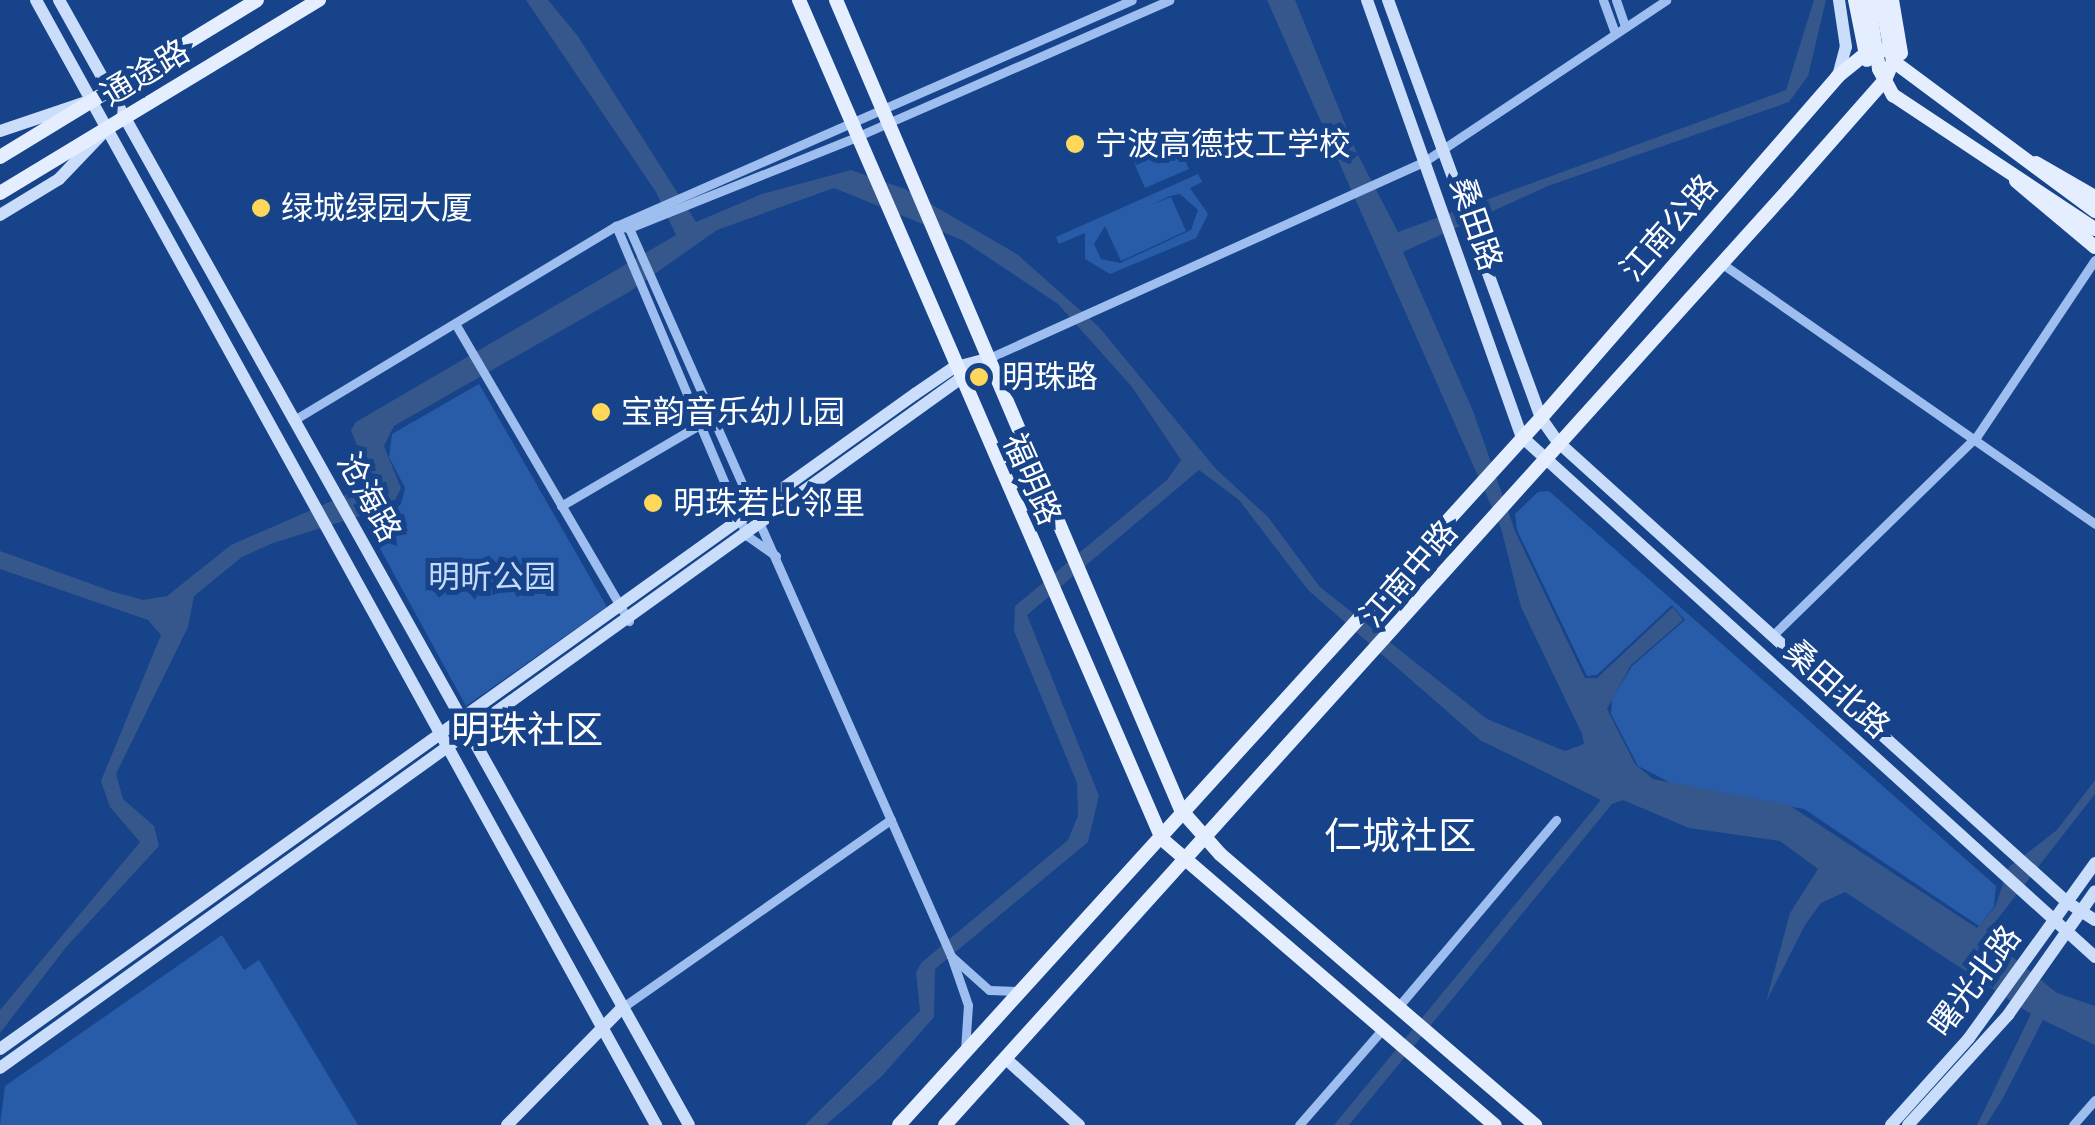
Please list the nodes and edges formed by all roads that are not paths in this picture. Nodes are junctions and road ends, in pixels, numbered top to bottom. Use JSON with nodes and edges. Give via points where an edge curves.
{"nodes":[{"id":1,"x":36,"y":0,"type":"edge"},
{"id":2,"x":59,"y":0,"type":"edge"},
{"id":3,"x":257,"y":0,"type":"edge"},
{"id":4,"x":319,"y":0,"type":"edge"},
{"id":5,"x":799,"y":0,"type":"edge"},
{"id":6,"x":836,"y":0,"type":"edge"},
{"id":7,"x":1132,"y":0,"type":"edge"},
{"id":8,"x":1169,"y":0,"type":"edge"},
{"id":9,"x":1367,"y":0,"type":"edge"},
{"id":10,"x":1388,"y":0,"type":"edge"},
{"id":11,"x":1603,"y":0,"type":"edge"},
{"id":12,"x":1616,"y":0,"type":"edge"},
{"id":13,"x":1666,"y":0,"type":"edge"},
{"id":14,"x":1839,"y":0,"type":"edge"},
{"id":15,"x":1855,"y":0,"type":"edge"},
{"id":16,"x":1868,"y":0,"type":"edge"},
{"id":17,"x":1880,"y":0,"type":"edge"},
{"id":18,"x":1892,"y":0,"type":"edge"},
{"id":19,"x":1625,"y":26,"type":"junction"},
{"id":20,"x":1615,"y":33,"type":"junction"},
{"id":21,"x":1884,"y":59,"type":"junction"},
{"id":22,"x":1838,"y":76,"type":"junction"},
{"id":23,"x":110,"y":91,"type":"junction"},
{"id":24,"x":93,"y":100,"type":"junction"},
{"id":25,"x":888,"y":115,"type":"junction"},
{"id":26,"x":125,"y":118,"type":"junction"},
{"id":27,"x":109,"y":128,"type":"junction"},
{"id":28,"x":854,"y":130,"type":"junction"},
{"id":29,"x":0,"y":131,"type":"edge"},
{"id":30,"x":1443,"y":152,"type":"junction"},
{"id":31,"x":0,"y":157,"type":"edge"},
{"id":32,"x":1425,"y":161,"type":"junction"},
{"id":33,"x":2011,"y":163,"type":"junction"},
{"id":34,"x":0,"y":194,"type":"edge"},
{"id":35,"x":2095,"y":196,"type":"edge"},
{"id":36,"x":660,"y":210,"type":"junction"},
{"id":37,"x":2095,"y":211,"type":"edge"},
{"id":38,"x":0,"y":215,"type":"edge"},
{"id":39,"x":616,"y":226,"type":"junction"},
{"id":40,"x":629,"y":228,"type":"junction"},
{"id":41,"x":2095,"y":230,"type":"edge"},
{"id":42,"x":2095,"y":247,"type":"edge"},
{"id":43,"x":630,"y":249,"type":"junction"},
{"id":44,"x":2095,"y":260,"type":"edge"},
{"id":45,"x":1721,"y":264,"type":"junction"},
{"id":46,"x":645,"y":284,"type":"junction"},
{"id":47,"x":456,"y":325,"type":"junction"},
{"id":48,"x":989,"y":358,"type":"junction"},
{"id":49,"x":957,"y":376,"type":"junction"},
{"id":50,"x":711,"y":418,"type":"junction"},
{"id":51,"x":1541,"y":418,"type":"junction"},
{"id":52,"x":294,"y":420,"type":"junction"},
{"id":53,"x":700,"y":425,"type":"junction"},
{"id":54,"x":1977,"y":436,"type":"junction"},
{"id":55,"x":1522,"y":437,"type":"junction"},
{"id":56,"x":1558,"y":442,"type":"junction"},
{"id":57,"x":1542,"y":462,"type":"junction"},
{"id":58,"x":1494,"y":468,"type":"joint"},
{"id":59,"x":561,"y":506,"type":"junction"},
{"id":60,"x":753,"y":510,"type":"junction"},
{"id":61,"x":740,"y":519,"type":"junction"},
{"id":62,"x":2095,"y":524,"type":"edge"},
{"id":63,"x":760,"y":526,"type":"junction"},
{"id":64,"x":747,"y":536,"type":"junction"},
{"id":65,"x":776,"y":556,"type":"junction"},
{"id":66,"x":620,"y":605,"type":"junction"},
{"id":67,"x":628,"y":621,"type":"junction"},
{"id":68,"x":1772,"y":636,"type":"junction"},
{"id":69,"x":461,"y":718,"type":"junction"},
{"id":70,"x":440,"y":732,"type":"junction"},
{"id":71,"x":471,"y":736,"type":"junction"},
{"id":72,"x":450,"y":750,"type":"junction"},
{"id":73,"x":1181,"y":810,"type":"junction"},
{"id":74,"x":891,"y":820,"type":"junction"},
{"id":75,"x":1556,"y":820,"type":"dead end"},
{"id":76,"x":1200,"y":836,"type":"junction"},
{"id":77,"x":1162,"y":840,"type":"junction"},
{"id":78,"x":1180,"y":862,"type":"junction"},
{"id":79,"x":2095,"y":864,"type":"edge"},
{"id":80,"x":2095,"y":891,"type":"edge"},
{"id":81,"x":2067,"y":902,"type":"junction"},
{"id":82,"x":2083,"y":908,"type":"junction"},
{"id":83,"x":2095,"y":920,"type":"edge"},
{"id":84,"x":2054,"y":922,"type":"junction"},
{"id":85,"x":2066,"y":932,"type":"junction"},
{"id":86,"x":951,"y":956,"type":"junction"},
{"id":87,"x":2095,"y":957,"type":"edge"},
{"id":88,"x":1022,"y":991,"type":"junction"},
{"id":89,"x":623,"y":1007,"type":"junction"},
{"id":90,"x":1398,"y":1007,"type":"junction"},
{"id":91,"x":602,"y":1027,"type":"junction"},
{"id":92,"x":1382,"y":1030,"type":"junction"},
{"id":93,"x":0,"y":1049,"type":"edge"},
{"id":94,"x":964,"y":1054,"type":"junction"},
{"id":95,"x":1005,"y":1058,"type":"junction"},
{"id":96,"x":0,"y":1068,"type":"edge"},
{"id":97,"x":2095,"y":1100,"type":"edge"},
{"id":98,"x":507,"y":1125,"type":"edge"},
{"id":99,"x":656,"y":1125,"type":"edge"},
{"id":100,"x":689,"y":1125,"type":"edge"},
{"id":101,"x":899,"y":1125,"type":"edge"},
{"id":102,"x":945,"y":1125,"type":"edge"},
{"id":103,"x":1079,"y":1125,"type":"edge"},
{"id":104,"x":1299,"y":1125,"type":"edge"},
{"id":105,"x":1495,"y":1125,"type":"edge"},
{"id":106,"x":1535,"y":1125,"type":"edge"},
{"id":107,"x":1891,"y":1125,"type":"edge"},
{"id":108,"x":1908,"y":1125,"type":"edge"},
{"id":109,"x":2073,"y":1125,"type":"edge"}],
"edges":[{"from":1,"to":24,"type":"main road","name":"沧海路"},
{"from":2,"to":23,"type":"main road","name":"沧海路"},
{"from":3,"to":23,"type":"main road","name":"通途路"},
{"from":4,"to":26,"type":"main road","name":"通途路"},
{"from":5,"to":28,"type":"main road","name":"福明路"},
{"from":6,"to":25,"type":"main road","name":"福明路"},
{"from":7,"to":25,"type":"street"},
{"from":8,"to":25,"type":"street"},
{"from":9,"to":32,"type":"main road","name":"桑田路"},
{"from":10,"to":30,"type":"main road","name":"桑田路"},
{"from":11,"to":20,"type":"street"},
{"from":12,"to":19,"type":"street"},
{"from":13,"to":19,"type":"street"},
{"from":14,"to":22,"type":"main road","via":[[1846,47]]},
{"from":15,"to":21,"type":"main road"},
{"from":16,"to":21,"type":"main road"},
{"from":17,"to":21,"type":"main road"},
{"from":18,"to":21,"type":"main road"},
{"from":19,"to":20,"type":"street"},
{"from":20,"to":30,"type":"street"},
{"from":21,"to":22,"type":"main road","name":"江南公路"},
{"from":21,"to":33,"type":"main road"},
{"from":21,"to":33,"type":"main road","via":[[1906,106]]},
{"from":21,"to":45,"type":"main road","name":"江南中路"},
{"from":22,"to":51,"type":"main road","name":"江南公路"},
{"from":23,"to":24,"type":"main road","name":"通途路"},
{"from":23,"to":26,"type":"main road","name":"沧海路"},
{"from":24,"to":27,"type":"main road","name":"沧海路"},
{"from":24,"to":29,"type":"main road"},
{"from":24,"to":31,"type":"main road","name":"通途路"},
{"from":25,"to":28,"type":"street"},
{"from":25,"to":48,"type":"main road","name":"福明路"},
{"from":26,"to":27,"type":"main road","name":"通途路"},
{"from":26,"to":52,"type":"main road","name":"沧海路"},
{"from":27,"to":34,"type":"main road","name":"通途路"},
{"from":27,"to":38,"type":"main road","via":[[59,179]]},
{"from":27,"to":70,"type":"main road","name":"沧海路"},
{"from":28,"to":36,"type":"street"},
{"from":28,"to":49,"type":"main road","name":"福明路"},
{"from":30,"to":32,"type":"street"},
{"from":30,"to":51,"type":"main road","name":"桑田路"},
{"from":32,"to":48,"type":"street"},
{"from":32,"to":55,"type":"main road","name":"桑田路"},
{"from":33,"to":35,"type":"main road","via":[[2054,170]]},
{"from":33,"to":37,"type":"main road"},
{"from":33,"to":41,"type":"main road"},
{"from":33,"to":42,"type":"main road","via":[[2029,198]]},
{"from":36,"to":39,"type":"street"},
{"from":36,"to":40,"type":"street"},
{"from":39,"to":40,"type":"street"},
{"from":39,"to":43,"type":"street"},
{"from":39,"to":47,"type":"street"},
{"from":40,"to":43,"type":"street"},
{"from":43,"to":46,"type":"street"},
{"from":44,"to":54,"type":"street"},
{"from":45,"to":54,"type":"street"},
{"from":45,"to":56,"type":"main road","name":"江南中路"},
{"from":46,"to":50,"type":"street"},
{"from":46,"to":53,"type":"street"},
{"from":47,"to":52,"type":"street"},
{"from":47,"to":59,"type":"street"},
{"from":48,"to":49,"type":"main road"},
{"from":48,"to":73,"type":"main road","name":"福明路"},
{"from":49,"to":60,"type":"main road"},
{"from":49,"to":63,"type":"main road"},
{"from":49,"to":77,"type":"main road","name":"福明路"},
{"from":50,"to":53,"type":"street"},
{"from":50,"to":60,"type":"street"},
{"from":51,"to":55,"type":"main road","name":"江南公路"},
{"from":51,"to":56,"type":"main road","name":"桑田路"},
{"from":52,"to":69,"type":"main road","name":"沧海路"},
{"from":53,"to":59,"type":"street"},
{"from":53,"to":61,"type":"street"},
{"from":54,"to":62,"type":"street"},
{"from":54,"to":68,"type":"street"},
{"from":55,"to":57,"type":"main road","name":"桑田路"},
{"from":55,"to":58,"type":"main road","name":"江南公路"},
{"from":56,"to":57,"type":"main road","name":"江南中路"},
{"from":56,"to":68,"type":"main road","name":"桑田北路"},
{"from":57,"to":76,"type":"main road","name":"江南中路","via":[[1392,635]]},
{"from":57,"to":84,"type":"main road","name":"桑田北路"},
{"from":58,"to":73,"type":"main road","name":"江南中路"},
{"from":59,"to":66,"type":"street"},
{"from":60,"to":61,"type":"main road"},
{"from":60,"to":63,"type":"street"},
{"from":61,"to":64,"type":"street"},
{"from":61,"to":66,"type":"main road"},
{"from":63,"to":64,"type":"main road"},
{"from":63,"to":65,"type":"street"},
{"from":64,"to":65,"type":"street"},
{"from":64,"to":67,"type":"main road"},
{"from":65,"to":74,"type":"street"},
{"from":66,"to":67,"type":"street"},
{"from":66,"to":69,"type":"main road"},
{"from":67,"to":71,"type":"main road"},
{"from":68,"to":81,"type":"main road","name":"桑田北路"},
{"from":69,"to":70,"type":"main road"},
{"from":69,"to":71,"type":"main road","name":"沧海路"},
{"from":70,"to":72,"type":"main road","name":"沧海路"},
{"from":70,"to":93,"type":"main road"},
{"from":71,"to":72,"type":"main road"},
{"from":71,"to":89,"type":"main road","name":"沧海路"},
{"from":72,"to":91,"type":"main road","name":"沧海路"},
{"from":72,"to":96,"type":"main road"},
{"from":73,"to":76,"type":"main road","name":"福明路"},
{"from":73,"to":77,"type":"main road","name":"江南中路"},
{"from":74,"to":86,"type":"street"},
{"from":74,"to":89,"type":"street"},
{"from":75,"to":90,"type":"street"},
{"from":76,"to":78,"type":"main road","name":"江南中路"},
{"from":76,"to":90,"type":"main road","name":"福明路"},
{"from":77,"to":78,"type":"main road","name":"福明路"},
{"from":77,"to":88,"type":"main road","name":"江南中路"},
{"from":78,"to":92,"type":"main road","name":"福明路"},
{"from":78,"to":95,"type":"main road","name":"江南中路"},
{"from":79,"to":81,"type":"main road","name":"曙光北路"},
{"from":80,"to":82,"type":"main road","name":"曙光北路"},
{"from":81,"to":82,"type":"main road","name":"桑田北路"},
{"from":81,"to":84,"type":"main road","name":"曙光北路"},
{"from":82,"to":83,"type":"main road","name":"桑田北路"},
{"from":82,"to":85,"type":"main road","name":"曙光北路"},
{"from":84,"to":85,"type":"main road","name":"桑田北路"},
{"from":84,"to":107,"type":"main road","name":"曙光北路","via":[[1993,1006]]},
{"from":85,"to":87,"type":"main road","name":"桑田北路"},
{"from":85,"to":108,"type":"main road","name":"曙光北路","via":[[2008,1014]]},
{"from":86,"to":88,"type":"street","via":[[989,990]]},
{"from":86,"to":94,"type":"street","via":[[968,1005]]},
{"from":88,"to":94,"type":"main road","name":"江南中路"},
{"from":89,"to":91,"type":"main road"},
{"from":89,"to":100,"type":"main road","name":"沧海路"},
{"from":90,"to":106,"type":"main road","name":"福明路"},
{"from":91,"to":98,"type":"main road"},
{"from":91,"to":99,"type":"main road","name":"沧海路"},
{"from":92,"to":104,"type":"street"},
{"from":92,"to":105,"type":"main road","name":"福明路"},
{"from":94,"to":101,"type":"main road","name":"江南中路"},
{"from":95,"to":102,"type":"main road","name":"江南中路"},
{"from":95,"to":103,"type":"main road"},
{"from":97,"to":109,"type":"street"}]}
